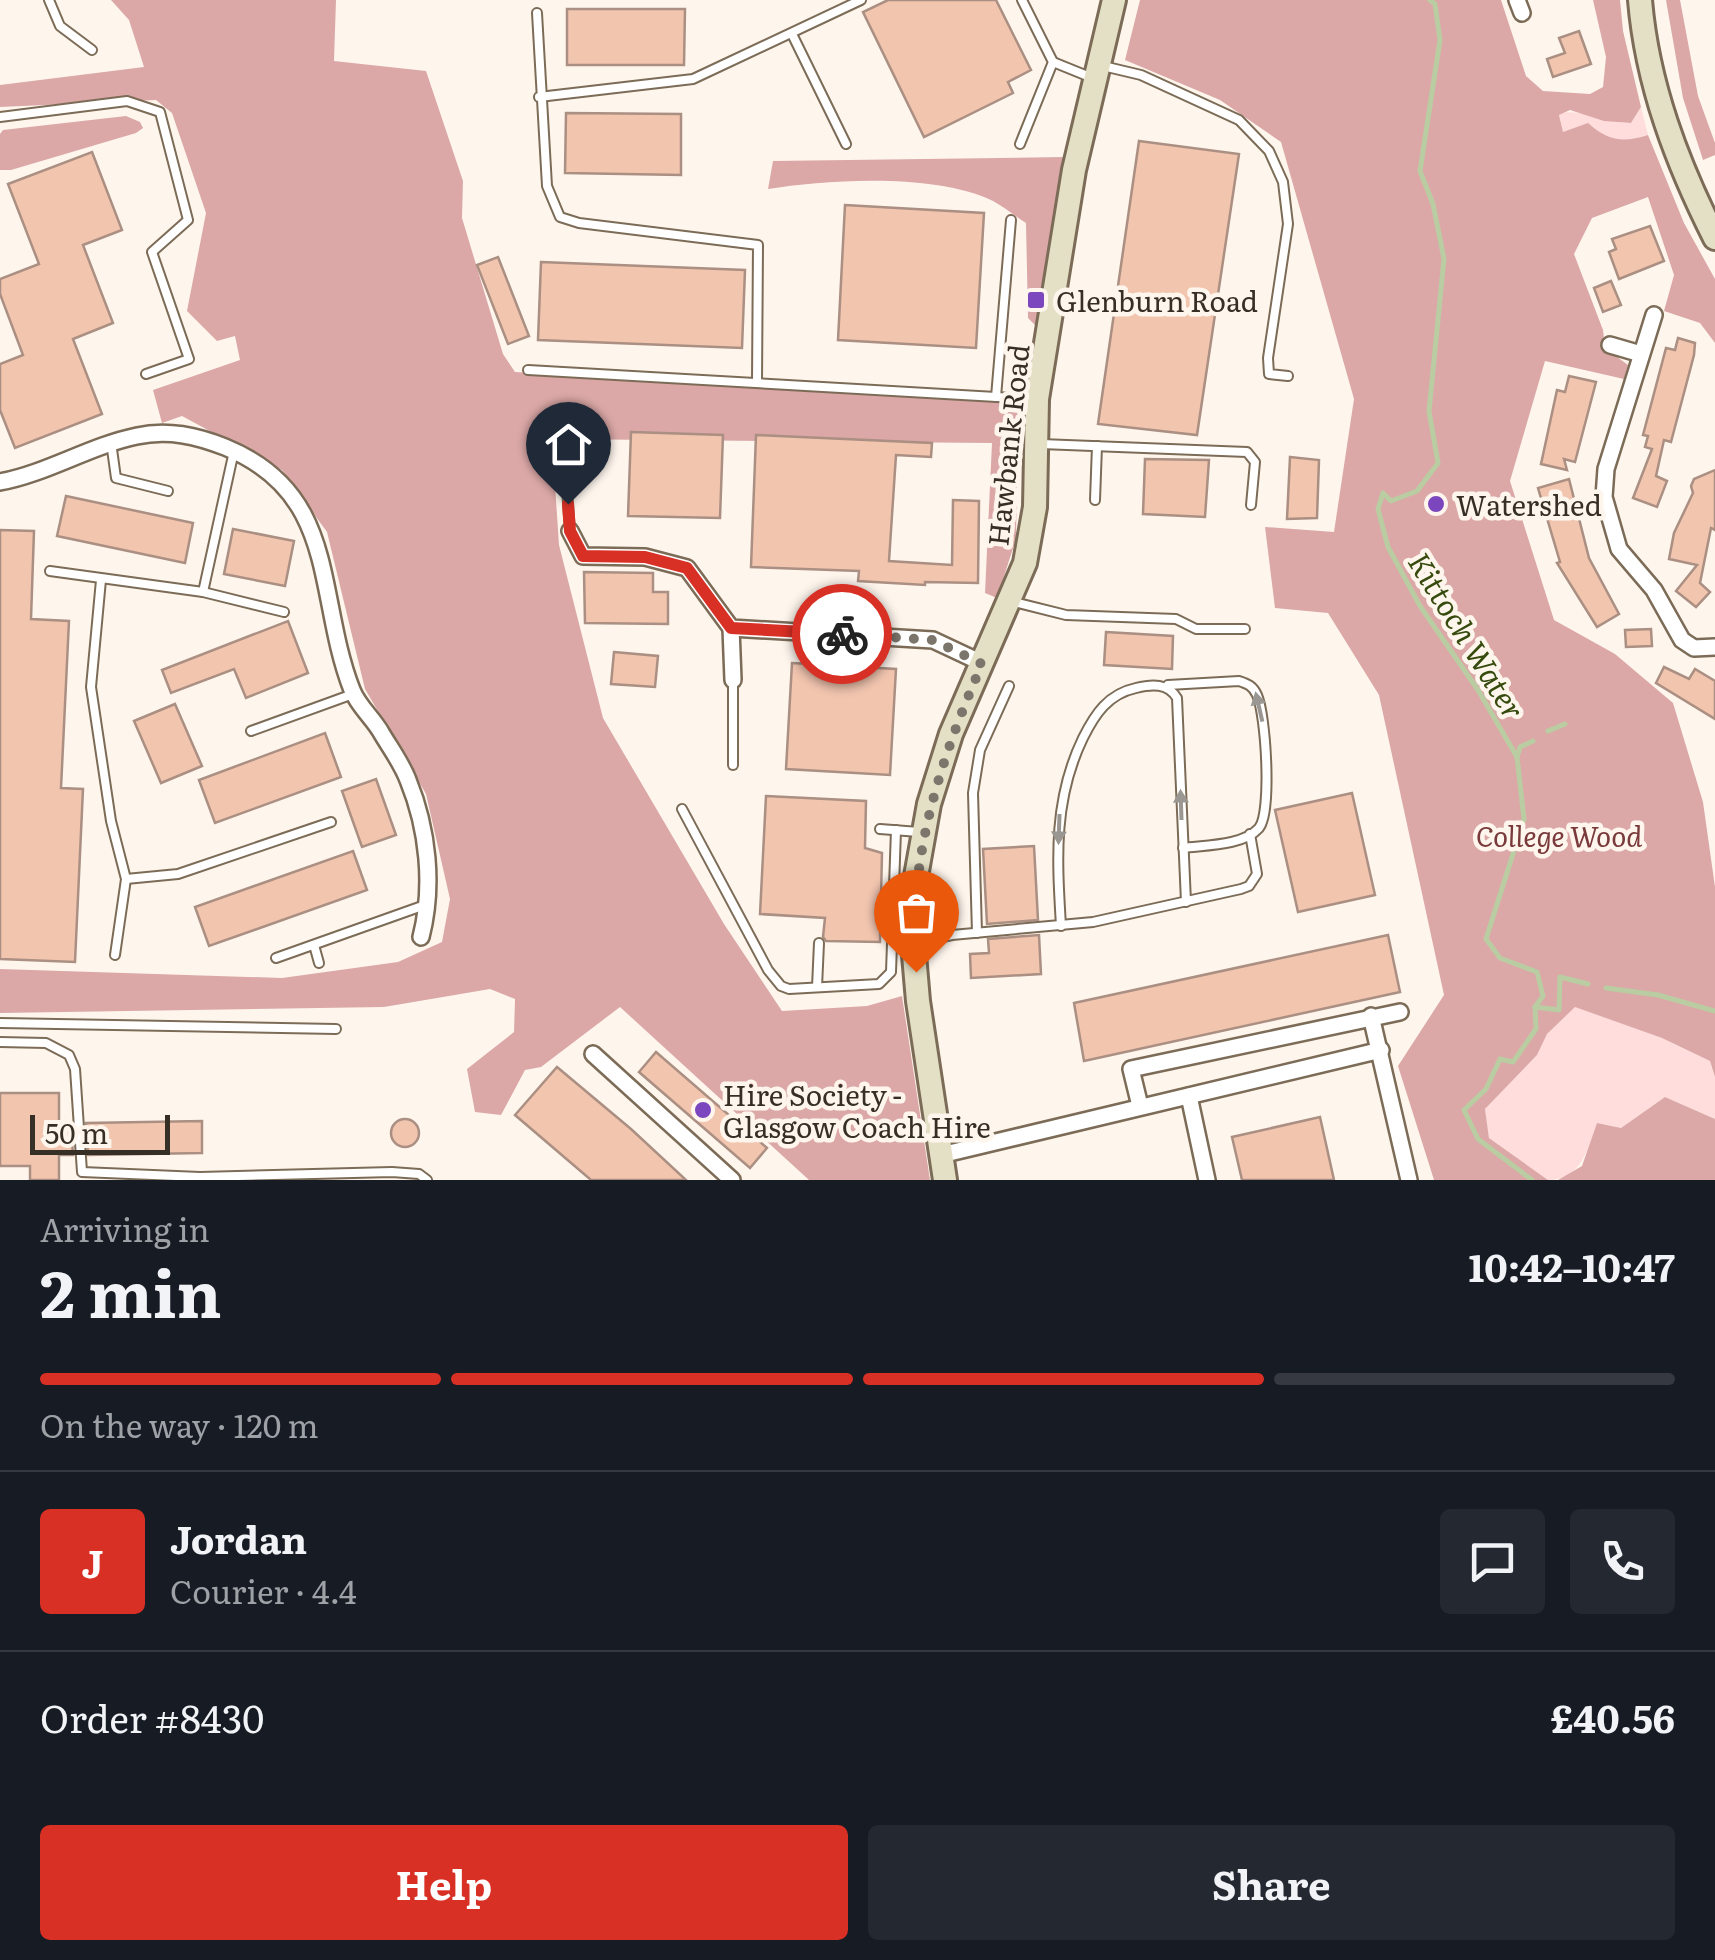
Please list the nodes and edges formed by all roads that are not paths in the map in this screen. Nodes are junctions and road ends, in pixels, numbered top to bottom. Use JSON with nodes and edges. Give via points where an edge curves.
{"nodes":[{"id":1,"x":49,"y":0,"type":"edge"},
{"id":2,"x":861,"y":0,"type":"edge"},
{"id":3,"x":1022,"y":0,"type":"edge"},
{"id":4,"x":1114,"y":0,"type":"edge"},
{"id":5,"x":1640,"y":0,"type":"edge"},
{"id":6,"x":537,"y":13,"type":"dead end"},
{"id":7,"x":792,"y":34,"type":"junction"},
{"id":8,"x":92,"y":50,"type":"dead end"},
{"id":9,"x":1053,"y":62,"type":"junction"},
{"id":10,"x":1097,"y":72,"type":"junction"},
{"id":11,"x":539,"y":97,"type":"junction"},
{"id":12,"x":0,"y":117,"type":"edge"},
{"id":13,"x":846,"y":144,"type":"dead end"},
{"id":14,"x":1020,"y":144,"type":"dead end"},
{"id":15,"x":1011,"y":220,"type":"dead end"},
{"id":16,"x":1715,"y":238,"type":"edge"},
{"id":17,"x":1654,"y":315,"type":"dead end"},
{"id":18,"x":1610,"y":345,"type":"dead end"},
{"id":19,"x":1641,"y":354,"type":"junction"},
{"id":20,"x":528,"y":370,"type":"dead end"},
{"id":21,"x":146,"y":374,"type":"dead end"},
{"id":22,"x":1288,"y":376,"type":"dead end"},
{"id":23,"x":757,"y":381,"type":"junction"},
{"id":24,"x":996,"y":396,"type":"junction"},
{"id":25,"x":1037,"y":399,"type":"junction"},
{"id":26,"x":111,"y":442,"type":"junction"},
{"id":27,"x":1036,"y":444,"type":"junction"},
{"id":28,"x":1097,"y":446,"type":"junction"},
{"id":29,"x":564,"y":448,"type":"dead end"},
{"id":30,"x":234,"y":451,"type":"junction"},
{"id":31,"x":0,"y":482,"type":"edge"},
{"id":32,"x":168,"y":491,"type":"dead end"},
{"id":33,"x":1095,"y":500,"type":"dead end"},
{"id":34,"x":1252,"y":505,"type":"dead end"},
{"id":35,"x":570,"y":531,"type":"joint"},
{"id":36,"x":50,"y":571,"type":"dead end"},
{"id":37,"x":101,"y":580,"type":"junction"},
{"id":38,"x":204,"y":592,"type":"junction"},
{"id":39,"x":1010,"y":602,"type":"junction"},
{"id":40,"x":284,"y":612,"type":"dead end"},
{"id":41,"x":731,"y":628,"type":"junction"},
{"id":42,"x":1245,"y":629,"type":"dead end"},
{"id":43,"x":1715,"y":647,"type":"edge"},
{"id":44,"x":982,"y":664,"type":"junction"},
{"id":45,"x":733,"y":680,"type":"joint"},
{"id":46,"x":1010,"y":686,"type":"dead end"},
{"id":47,"x":1162,"y":686,"type":"junction"},
{"id":48,"x":353,"y":694,"type":"junction"},
{"id":49,"x":251,"y":732,"type":"dead end"},
{"id":50,"x":733,"y":765,"type":"dead end"},
{"id":51,"x":682,"y":810,"type":"dead end"},
{"id":52,"x":331,"y":822,"type":"dead end"},
{"id":53,"x":880,"y":829,"type":"dead end"},
{"id":54,"x":896,"y":830,"type":"junction"},
{"id":55,"x":924,"y":832,"type":"junction"},
{"id":56,"x":1250,"y":834,"type":"junction"},
{"id":57,"x":1183,"y":848,"type":"junction"},
{"id":58,"x":126,"y":880,"type":"junction"},
{"id":59,"x":1186,"y":902,"type":"junction"},
{"id":60,"x":429,"y":904,"type":"junction"},
{"id":61,"x":1062,"y":926,"type":"junction"},
{"id":62,"x":977,"y":933,"type":"junction"},
{"id":63,"x":420,"y":937,"type":"dead end"},
{"id":64,"x":819,"y":943,"type":"dead end"},
{"id":65,"x":913,"y":943,"type":"junction"},
{"id":66,"x":314,"y":945,"type":"junction"},
{"id":67,"x":115,"y":955,"type":"dead end"},
{"id":68,"x":276,"y":958,"type":"dead end"},
{"id":69,"x":319,"y":964,"type":"dead end"},
{"id":70,"x":817,"y":987,"type":"junction"},
{"id":71,"x":1400,"y":1012,"type":"dead end"},
{"id":72,"x":1371,"y":1016,"type":"junction"},
{"id":73,"x":0,"y":1023,"type":"edge"},
{"id":74,"x":336,"y":1029,"type":"dead end"},
{"id":75,"x":0,"y":1042,"type":"edge"},
{"id":76,"x":1380,"y":1050,"type":"junction"},
{"id":77,"x":593,"y":1054,"type":"dead end"},
{"id":78,"x":1189,"y":1096,"type":"junction"},
{"id":79,"x":1140,"y":1106,"type":"junction"},
{"id":80,"x":941,"y":1155,"type":"junction"},
{"id":81,"x":426,"y":1180,"type":"edge"},
{"id":82,"x":732,"y":1180,"type":"edge"},
{"id":83,"x":944,"y":1180,"type":"edge"},
{"id":84,"x":1207,"y":1180,"type":"edge"},
{"id":85,"x":1408,"y":1180,"type":"edge"}],
"edges":[{"from":1,"to":8,"type":"lane","via":[[60,26]]},
{"from":2,"to":7,"type":"lane"},
{"from":3,"to":9,"type":"lane"},
{"from":4,"to":10,"type":"street","name":"Hawbank Road"},
{"from":5,"to":16,"type":"street","via":[[1669,133]]},
{"from":6,"to":11,"type":"lane"},
{"from":7,"to":11,"type":"lane","via":[[693,79]]},
{"from":7,"to":13,"type":"lane"},
{"from":9,"to":10,"type":"lane"},
{"from":9,"to":14,"type":"lane"},
{"from":10,"to":22,"type":"lane","via":[[1141,75],[1239,120],[1269,151],[1283,182],[1288,224],[1269,374]]},
{"from":10,"to":25,"type":"street","name":"Hawbank Road"},
{"from":11,"to":23,"type":"lane","via":[[546,186],[560,216],[758,245]]},
{"from":12,"to":21,"type":"lane","via":[[127,100],[160,112],[188,220],[152,252],[189,359]]},
{"from":15,"to":24,"type":"lane"},
{"from":17,"to":19,"type":"street"},
{"from":18,"to":19,"type":"street"},
{"from":19,"to":43,"type":"street","via":[[1606,469],[1604,497],[1618,549],[1654,590],[1682,640],[1694,648]]},
{"from":20,"to":23,"type":"lane"},
{"from":23,"to":24,"type":"lane"},
{"from":24,"to":25,"type":"lane"},
{"from":25,"to":27,"type":"street","name":"Hawbank Road"},
{"from":26,"to":30,"type":"street","via":[[172,432]]},
{"from":26,"to":31,"type":"street"},
{"from":26,"to":32,"type":"lane","via":[[116,478]]},
{"from":27,"to":28,"type":"lane"},
{"from":27,"to":39,"type":"street","name":"Hawbank Road","via":[[1035,506]]},
{"from":28,"to":33,"type":"lane"},
{"from":28,"to":34,"type":"lane","via":[[1247,452],[1255,462]]},
{"from":29,"to":35,"type":"lane"},
{"from":30,"to":38,"type":"lane"},
{"from":30,"to":48,"type":"street","via":[[273,472],[315,533]]},
{"from":35,"to":41,"type":"street","via":[[583,556],[645,557],[687,568]]},
{"from":36,"to":37,"type":"lane"},
{"from":37,"to":38,"type":"lane"},
{"from":37,"to":58,"type":"lane","via":[[91,687]]},
{"from":38,"to":40,"type":"lane"},
{"from":39,"to":42,"type":"lane","via":[[1066,615],[1176,620],[1196,630]]},
{"from":39,"to":44,"type":"street","name":"Hawbank Road"},
{"from":41,"to":44,"type":"street","via":[[933,640]]},
{"from":41,"to":45,"type":"street"},
{"from":44,"to":55,"type":"street","name":"Hawbank Road","via":[[952,734]]},
{"from":45,"to":50,"type":"lane"},
{"from":46,"to":62,"type":"lane","via":[[980,750],[973,793]]},
{"from":56,"to":47,"type":"lane","one_way":true,"via":[[1265,816],[1266,796],[1256,692],[1239,681]]},
{"from":57,"to":47,"type":"lane","one_way":true,"via":[[1177,698]]},
{"from":47,"to":61,"type":"lane","one_way":true,"via":[[1130,689],[1103,705],[1076,752],[1060,808]]},
{"from":48,"to":49,"type":"lane"},
{"from":48,"to":60,"type":"street","via":[[408,780],[425,842]]},
{"from":51,"to":70,"type":"lane","via":[[768,970],[781,986]]},
{"from":52,"to":58,"type":"lane","via":[[178,874]]},
{"from":53,"to":54,"type":"lane"},
{"from":54,"to":55,"type":"lane"},
{"from":54,"to":70,"type":"lane","via":[[888,978]]},
{"from":55,"to":65,"type":"street","name":"Hawbank Road"},
{"from":56,"to":57,"type":"lane"},
{"from":56,"to":59,"type":"lane","via":[[1258,874],[1249,886]]},
{"from":57,"to":59,"type":"lane"},
{"from":58,"to":67,"type":"lane"},
{"from":59,"to":61,"type":"lane"},
{"from":60,"to":63,"type":"street"},
{"from":60,"to":66,"type":"lane"},
{"from":61,"to":62,"type":"lane"},
{"from":62,"to":65,"type":"lane"},
{"from":64,"to":70,"type":"lane"},
{"from":65,"to":80,"type":"street","name":"Hawbank Road"},
{"from":66,"to":68,"type":"lane"},
{"from":66,"to":69,"type":"lane"},
{"from":71,"to":72,"type":"street"},
{"from":72,"to":76,"type":"street"},
{"from":72,"to":79,"type":"street","via":[[1131,1069]]},
{"from":73,"to":74,"type":"lane"},
{"from":75,"to":81,"type":"lane","via":[[46,1042],[70,1055],[82,1172],[392,1172]]},
{"from":76,"to":78,"type":"street"},
{"from":76,"to":85,"type":"street"},
{"from":77,"to":82,"type":"street"},
{"from":78,"to":79,"type":"street"},
{"from":78,"to":84,"type":"street"},
{"from":79,"to":80,"type":"street"},
{"from":80,"to":83,"type":"street","name":"Hawbank Road"}]}
